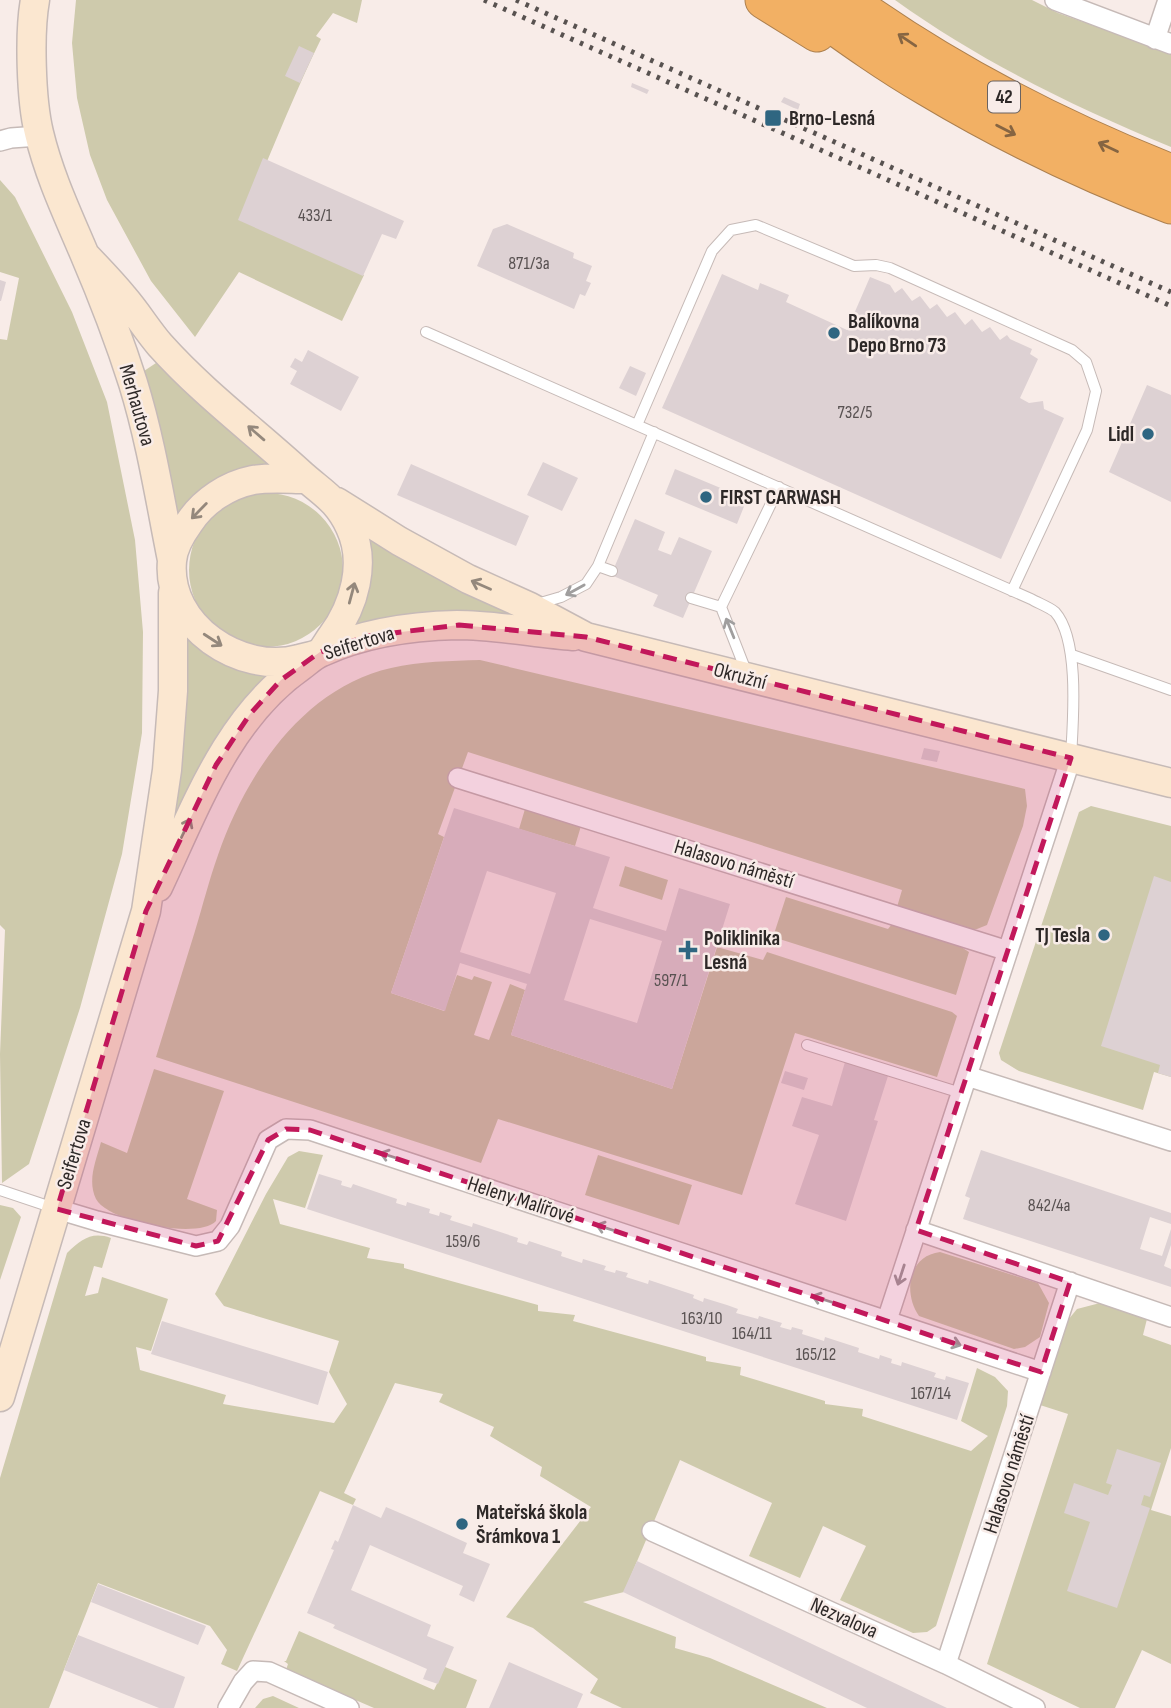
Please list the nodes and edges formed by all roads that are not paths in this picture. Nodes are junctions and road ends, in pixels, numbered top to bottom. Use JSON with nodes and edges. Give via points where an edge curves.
{"nodes":[{"id":1,"x":35,"y":0,"type":"edge"},
{"id":2,"x":764,"y":0,"type":"edge"},
{"id":3,"x":799,"y":0,"type":"edge"},
{"id":4,"x":848,"y":0,"type":"edge"},
{"id":5,"x":1055,"y":0,"type":"edge"},
{"id":6,"x":1168,"y":0,"type":"edge"},
{"id":7,"x":1163,"y":42,"type":"edge"},
{"id":8,"x":925,"y":86,"type":"junction"},
{"id":9,"x":39,"y":136,"type":"junction"},
{"id":10,"x":0,"y":141,"type":"edge"},
{"id":11,"x":1167,"y":196,"type":"edge"},
{"id":12,"x":85,"y":255,"type":"junction"},
{"id":13,"x":426,"y":332,"type":"dead end"},
{"id":14,"x":637,"y":425,"type":"junction"},
{"id":15,"x":654,"y":432,"type":"junction"},
{"id":16,"x":306,"y":479,"type":"junction"},
{"id":17,"x":779,"y":487,"type":"junction"},
{"id":18,"x":335,"y":501,"type":"junction"},
{"id":19,"x":598,"y":566,"type":"junction"},
{"id":20,"x":612,"y":571,"type":"dead end"},
{"id":21,"x":173,"y":573,"type":"junction"},
{"id":22,"x":1012,"y":591,"type":"junction"},
{"id":23,"x":691,"y":598,"type":"dead end"},
{"id":24,"x":530,"y":607,"type":"junction"},
{"id":25,"x":721,"y":607,"type":"junction"},
{"id":26,"x":586,"y":637,"type":"junction"},
{"id":27,"x":320,"y":652,"type":"junction"},
{"id":28,"x":1072,"y":655,"type":"junction"},
{"id":29,"x":748,"y":678,"type":"junction"},
{"id":30,"x":1171,"y":690,"type":"edge"},
{"id":31,"x":1071,"y":758,"type":"junction"},
{"id":32,"x":458,"y":778,"type":"dead end"},
{"id":33,"x":1171,"y":783,"type":"edge"},
{"id":34,"x":146,"y":911,"type":"junction"},
{"id":35,"x":1008,"y":951,"type":"junction"},
{"id":36,"x":807,"y":1045,"type":"dead end"},
{"id":37,"x":964,"y":1084,"type":"junction"},
{"id":38,"x":1171,"y":1141,"type":"edge"},
{"id":39,"x":0,"y":1190,"type":"edge"},
{"id":40,"x":57,"y":1209,"type":"junction"},
{"id":41,"x":916,"y":1230,"type":"junction"},
{"id":42,"x":1070,"y":1282,"type":"junction"},
{"id":43,"x":1171,"y":1317,"type":"edge"},
{"id":44,"x":887,"y":1320,"type":"junction"},
{"id":45,"x":1041,"y":1372,"type":"junction"},
{"id":46,"x":0,"y":1397,"type":"edge"},
{"id":47,"x":652,"y":1531,"type":"dead end"},
{"id":48,"x":946,"y":1664,"type":"junction"},
{"id":49,"x":228,"y":1708,"type":"edge"},
{"id":50,"x":349,"y":1708,"type":"edge"},
{"id":51,"x":1035,"y":1708,"type":"edge"}],
"edges":[{"from":1,"to":9,"type":"street","name":"Merhautova","via":[[32,49]]},
{"from":2,"to":8,"type":"highway","number":"42","via":[[841,47]]},
{"from":3,"to":8,"type":"highway","number":"42"},
{"from":11,"to":4,"type":"highway","number":"42","one_way":true,"via":[[1114,149],[992,90]]},
{"from":5,"to":7,"type":"street"},
{"from":6,"to":7,"type":"street"},
{"from":8,"to":11,"type":"highway","number":"42","one_way":true,"via":[[1055,156]]},
{"from":9,"to":10,"type":"street"},
{"from":9,"to":12,"type":"street","name":"Merhautova"},
{"from":16,"to":12,"type":"street","name":"Merhautova","one_way":true,"via":[[159,344]]},
{"from":12,"to":21,"type":"street","name":"Merhautova","via":[[132,382],[154,463]]},
{"from":13,"to":14,"type":"lane"},
{"from":14,"to":15,"type":"lane"},
{"from":14,"to":22,"type":"lane","via":[[712,251],[731,230],[756,225],[854,266],[890,268],[1072,350],[1092,375],[1096,391],[1087,430]]},
{"from":15,"to":17,"type":"lane"},
{"from":15,"to":19,"type":"lane"},
{"from":16,"to":18,"type":"street"},
{"from":16,"to":21,"type":"street","one_way":true,"via":[[254,480],[211,499],[180,535]]},
{"from":17,"to":22,"type":"lane"},
{"from":17,"to":25,"type":"lane"},
{"from":24,"to":18,"type":"street","name":"Okružní","one_way":true,"via":[[468,579]]},
{"from":27,"to":18,"type":"street","one_way":true,"via":[[346,617],[355,586],[358,554],[351,528]]},
{"from":19,"to":20,"type":"lane"},
{"from":19,"to":24,"type":"lane","one_way":true,"via":[[586,584]]},
{"from":21,"to":27,"type":"street","one_way":true,"via":[[188,619],[208,639],[262,662],[283,663]]},
{"from":21,"to":34,"type":"street","name":"Seifertova","via":[[173,691],[167,770]]},
{"from":22,"to":28,"type":"lane","via":[[1054,612]]},
{"from":23,"to":25,"type":"lane"},
{"from":24,"to":26,"type":"street","name":"Okružní"},
{"from":29,"to":25,"type":"lane","one_way":true},
{"from":26,"to":27,"type":"street","name":"Seifertova","via":[[459,625],[416,627]]},
{"from":26,"to":29,"type":"street","name":"Okružní"},
{"from":34,"to":27,"type":"street","name":"Seifertova","one_way":true,"via":[[216,765],[250,714],[281,680]]},
{"from":28,"to":30,"type":"lane"},
{"from":28,"to":31,"type":"lane"},
{"from":29,"to":31,"type":"street","name":"Okružní"},
{"from":31,"to":33,"type":"street","name":"Okružní"},
{"from":31,"to":35,"type":"street"},
{"from":32,"to":35,"type":"street","name":"Halasovo náměstí"},
{"from":34,"to":40,"type":"street","name":"Seifertova"},
{"from":35,"to":37,"type":"street"},
{"from":36,"to":37,"type":"lane"},
{"from":37,"to":38,"type":"street"},
{"from":37,"to":41,"type":"street"},
{"from":39,"to":40,"type":"lane"},
{"from":44,"to":40,"type":"street","name":"Heleny Malířové","one_way":true,"via":[[310,1130],[286,1129],[268,1140],[230,1226],[218,1241],[196,1246]]},
{"from":40,"to":46,"type":"street","name":"Seifertova"},
{"from":41,"to":42,"type":"street"},
{"from":41,"to":44,"type":"street","one_way":true},
{"from":42,"to":43,"type":"street"},
{"from":42,"to":45,"type":"street","name":"Halasovo náměstí"},
{"from":44,"to":45,"type":"street","name":"Heleny Malířové","one_way":true},
{"from":45,"to":48,"type":"street","name":"Halasovo náměstí"},
{"from":47,"to":48,"type":"street","name":"Nezvalova"},
{"from":48,"to":51,"type":"street","name":"Nezvalova"},
{"from":49,"to":50,"type":"street","via":[[253,1671],[269,1672]]}]}
